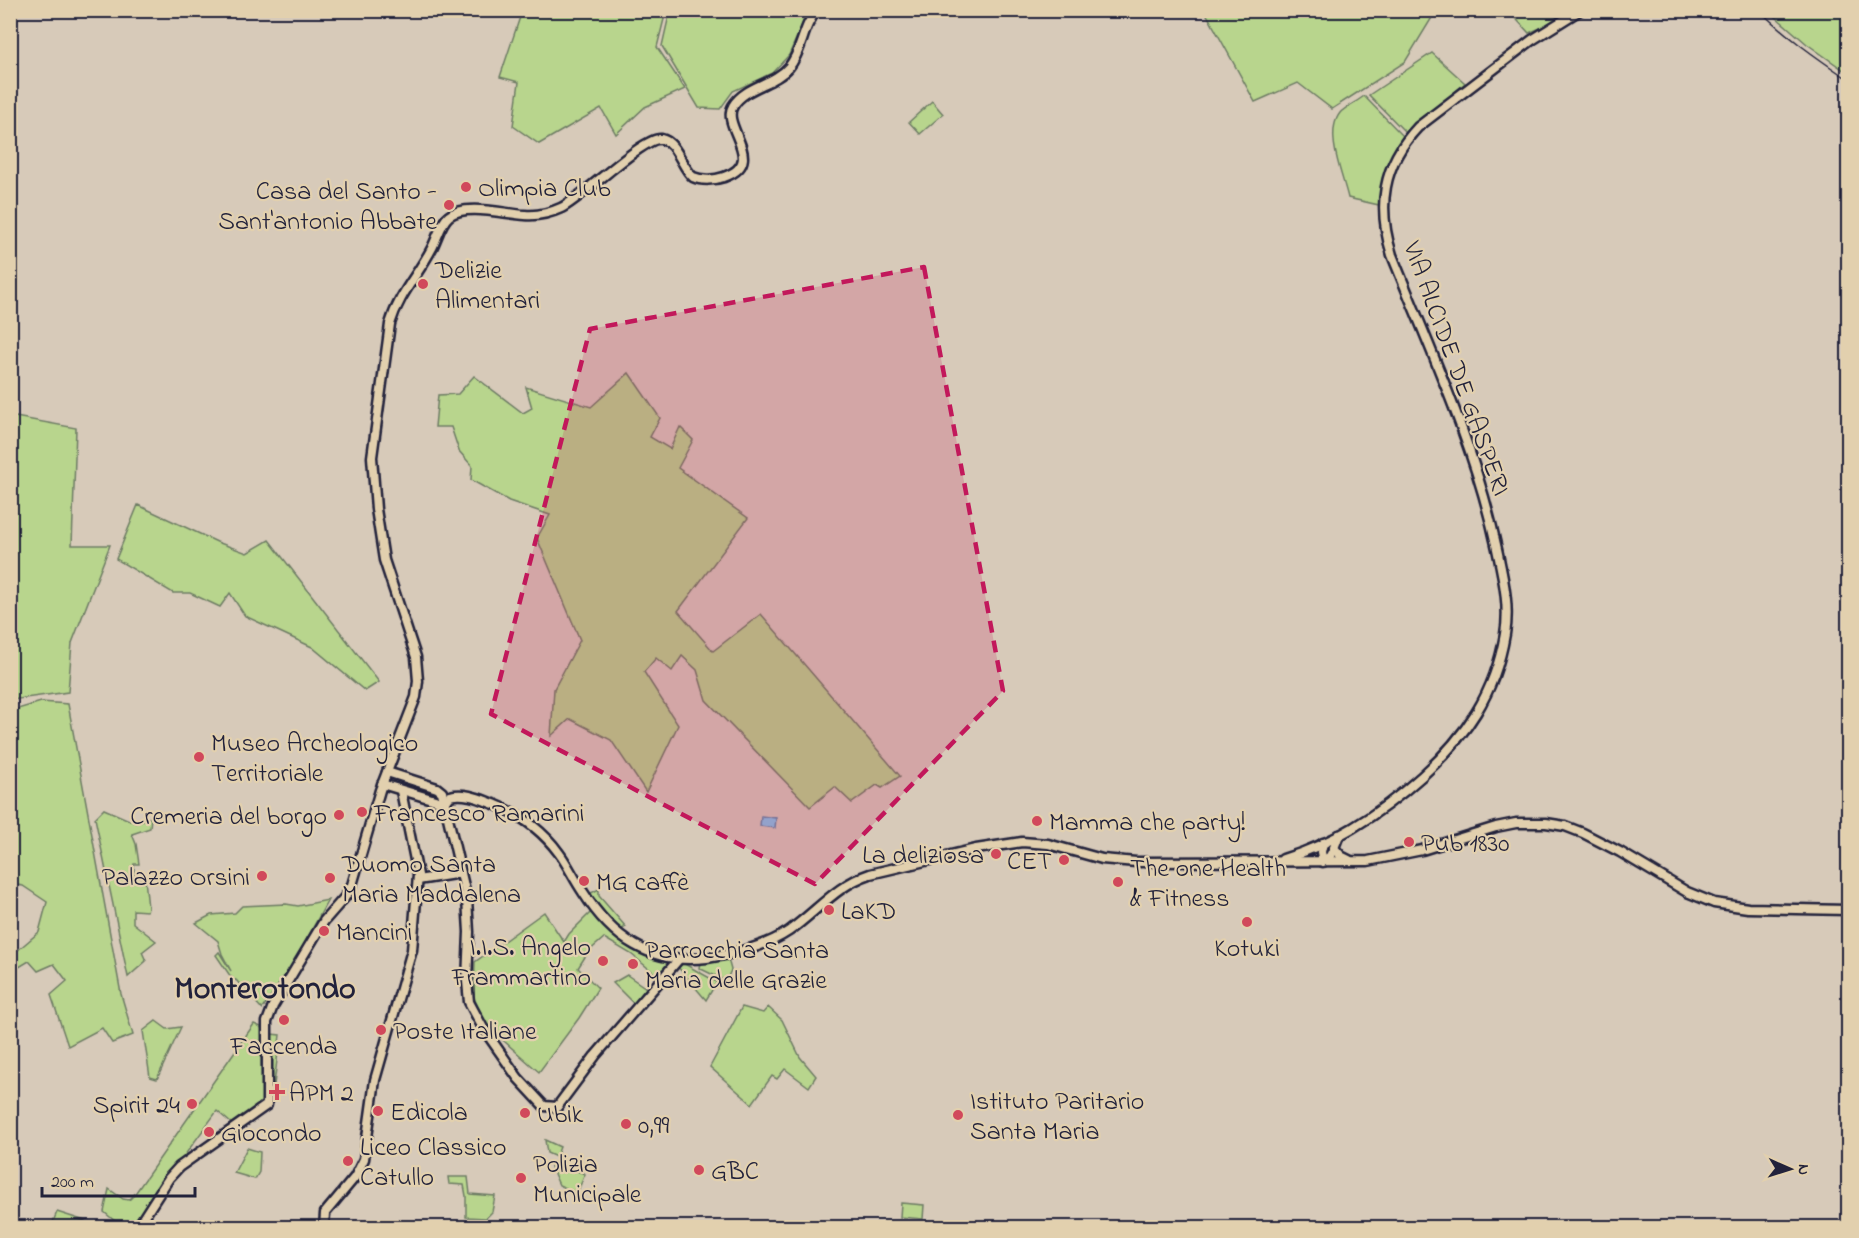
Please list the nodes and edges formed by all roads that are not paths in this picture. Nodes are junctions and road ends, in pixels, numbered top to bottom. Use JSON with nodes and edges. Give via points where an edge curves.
{"nodes":[{"id":1,"x":817,"y":10,"type":"edge"},
{"id":2,"x":1580,"y":10,"type":"edge"},
{"id":3,"x":387,"y":772,"type":"junction"},
{"id":4,"x":382,"y":784,"type":"junction"},
{"id":5,"x":402,"y":796,"type":"junction"},
{"id":6,"x":445,"y":803,"type":"junction"},
{"id":7,"x":1339,"y":835,"type":"junction"},
{"id":8,"x":1323,"y":843,"type":"junction"},
{"id":9,"x":1334,"y":848,"type":"junction"},
{"id":10,"x":1274,"y":861,"type":"junction"},
{"id":11,"x":1323,"y":862,"type":"junction"},
{"id":12,"x":1361,"y":862,"type":"junction"},
{"id":13,"x":461,"y":873,"type":"junction"},
{"id":14,"x":418,"y":880,"type":"junction"},
{"id":15,"x":1848,"y":910,"type":"edge"},
{"id":16,"x":679,"y":959,"type":"junction"},
{"id":17,"x":137,"y":1227,"type":"edge"},
{"id":18,"x":324,"y":1227,"type":"edge"}],
"edges":[{"from":1,"to":3,"type":"street","via":[[788,67],[775,79],[744,95],[732,108],[731,123],[743,148],[740,164],[732,173],[721,178],[697,179],[688,173],[672,146],[659,139],[636,151],[562,208],[526,215],[460,210],[447,217],[395,306],[372,457],[384,560],[415,651],[418,679],[416,697]]},
{"from":2,"to":7,"type":"street","name":"VIA ALCIDE DE GASPERI","via":[[1532,40],[1418,128],[1399,151],[1389,174],[1383,209],[1388,243],[1479,476],[1502,571],[1506,628],[1500,658],[1485,696],[1456,743],[1407,789]]},
{"from":3,"to":4,"type":"street"},
{"from":3,"to":6,"type":"street","via":[[440,789]]},
{"from":4,"to":5,"type":"street"},
{"from":4,"to":17,"type":"street","via":[[351,888],[303,954],[267,1022],[267,1105],[171,1176]]},
{"from":5,"to":6,"type":"street"},
{"from":5,"to":14,"type":"street"},
{"from":6,"to":13,"type":"street"},
{"from":6,"to":16,"type":"street","via":[[448,796],[469,796],[506,809],[528,823],[554,847],[598,913],[627,940],[645,951]]},
{"from":7,"to":8,"type":"street","name":"VIA ALCIDE DE GASPERI"},
{"from":7,"to":9,"type":"street"},
{"from":8,"to":10,"type":"street","name":"VIA ALCIDE DE GASPERI"},
{"from":8,"to":11,"type":"street"},
{"from":9,"to":11,"type":"street"},
{"from":9,"to":12,"type":"street","via":[[1343,858]]},
{"from":10,"to":11,"type":"street"},
{"from":10,"to":16,"type":"street","via":[[1136,862],[1098,859],[1042,843],[1001,844],[863,876],[838,889],[774,939],[727,954]]},
{"from":11,"to":12,"type":"street"},
{"from":12,"to":15,"type":"street","via":[[1422,850],[1501,826],[1546,823],[1579,831],[1679,888],[1714,903],[1748,908]]},
{"from":13,"to":14,"type":"street"},
{"from":13,"to":16,"type":"street","via":[[468,908],[469,1002],[518,1078],[544,1106],[557,1107],[595,1056]]},
{"from":14,"to":18,"type":"street","via":[[412,950],[375,1080],[363,1161],[325,1213]]}]}
